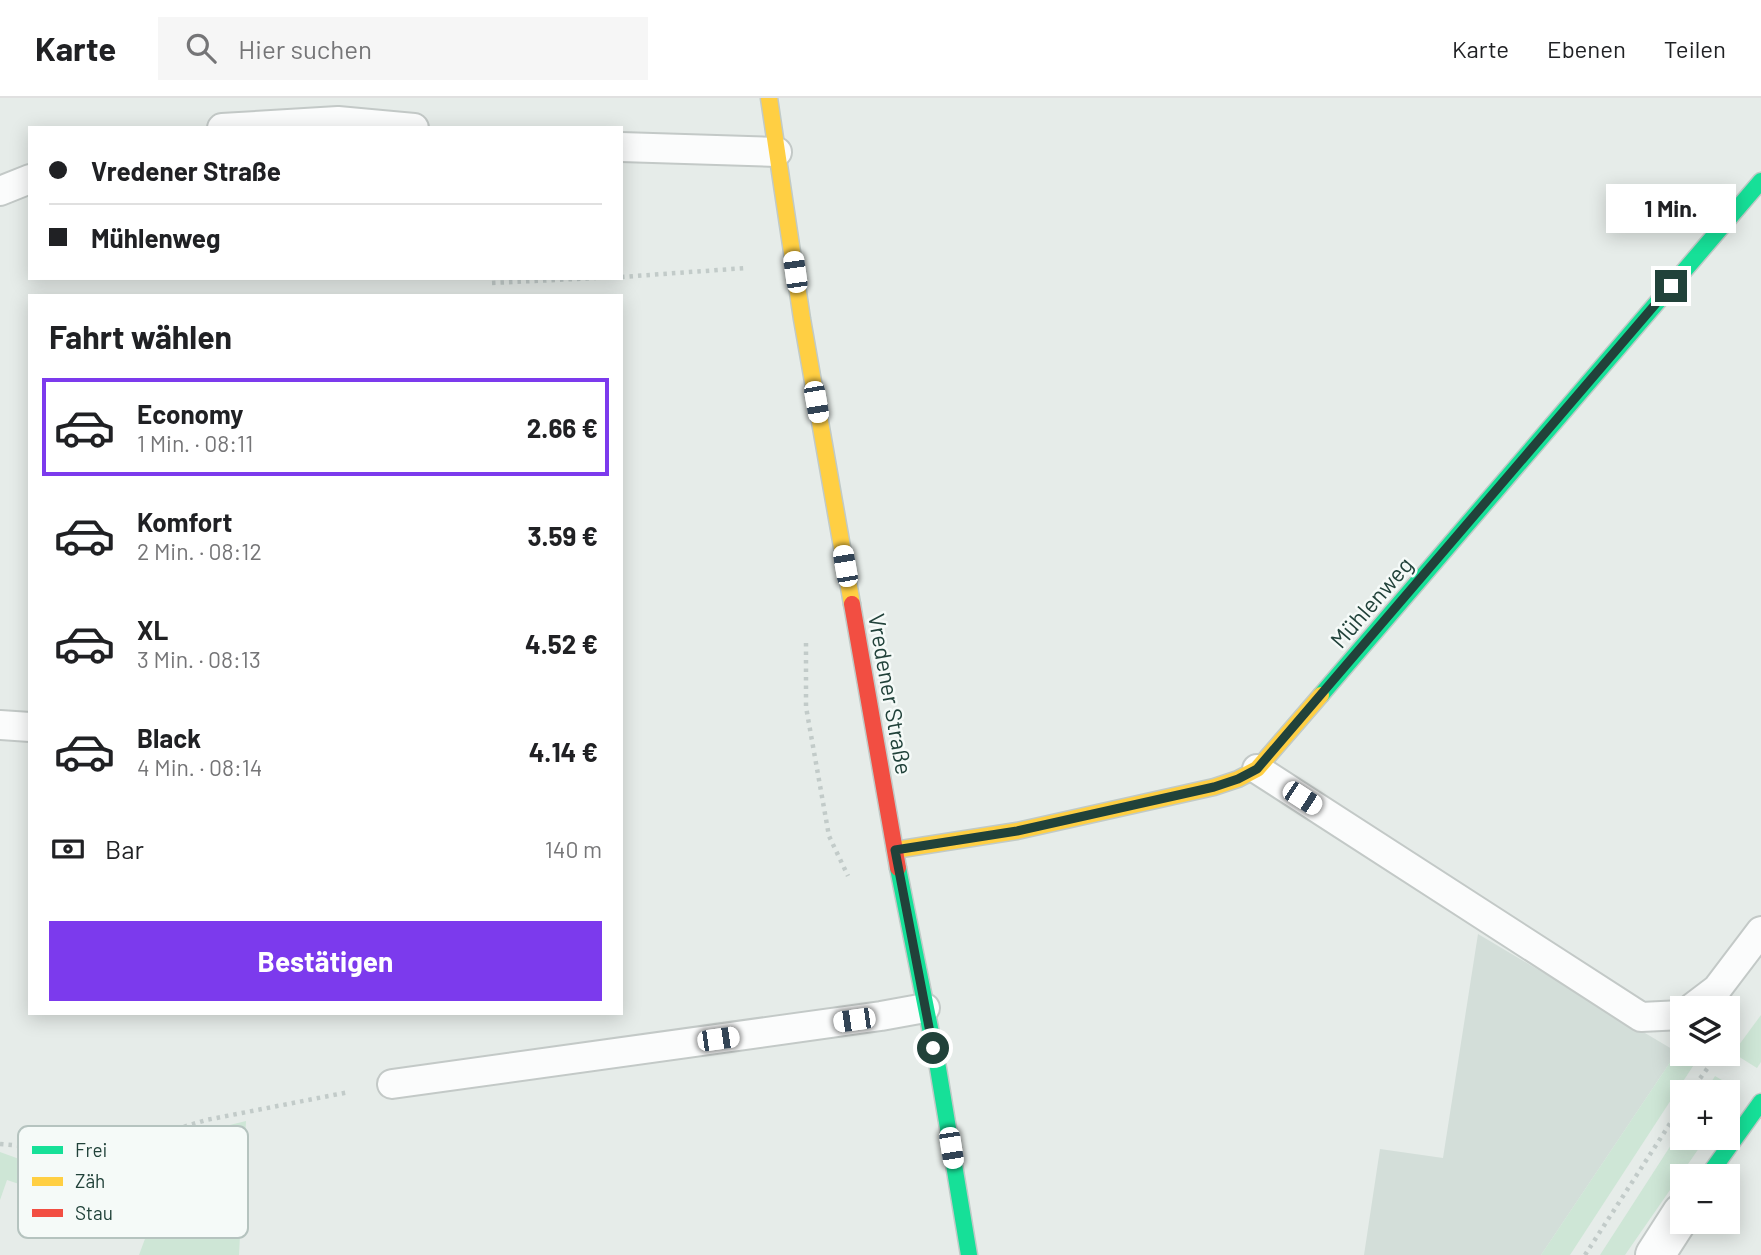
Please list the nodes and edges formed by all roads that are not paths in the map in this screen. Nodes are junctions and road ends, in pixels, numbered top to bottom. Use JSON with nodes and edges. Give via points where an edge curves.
{"nodes":[{"id":1,"x":769,"y":98,"type":"edge"},
{"id":2,"x":255,"y":126,"type":"edge"},
{"id":3,"x":392,"y":126,"type":"edge"},
{"id":4,"x":623,"y":147,"type":"edge"},
{"id":5,"x":777,"y":152,"type":"junction"},
{"id":6,"x":28,"y":180,"type":"edge"},
{"id":7,"x":1761,"y":181,"type":"edge"},
{"id":8,"x":0,"y":191,"type":"edge"},
{"id":9,"x":0,"y":725,"type":"edge"},
{"id":10,"x":28,"y":727,"type":"edge"},
{"id":11,"x":1257,"y":769,"type":"junction"},
{"id":12,"x":895,"y":850,"type":"junction"},
{"id":13,"x":1761,"y":931,"type":"edge"},
{"id":14,"x":1708,"y":996,"type":"edge"},
{"id":15,"x":925,"y":1008,"type":"junction"},
{"id":16,"x":1670,"y":1016,"type":"edge"},
{"id":17,"x":391,"y":1084,"type":"road end"},
{"id":18,"x":1761,"y":1102,"type":"edge"},
{"id":19,"x":1717,"y":1164,"type":"edge"},
{"id":20,"x":1670,"y":1232,"type":"edge"},
{"id":21,"x":969,"y":1255,"type":"edge"},
{"id":22,"x":1655,"y":1255,"type":"edge"}],
"edges":[{"from":1,"to":5,"type":"street","name":"Vredener Straße"},
{"from":2,"to":3,"type":"lane","via":[[338,121]]},
{"from":4,"to":5,"type":"lane"},
{"from":5,"to":12,"type":"street","name":"Vredener Straße"},
{"from":6,"to":8,"type":"lane"},
{"from":7,"to":11,"type":"street","name":"Mühlenweg"},
{"from":9,"to":10,"type":"lane"},
{"from":11,"to":12,"type":"street","name":"Mühlenweg","via":[[1214,787],[1017,831]]},
{"from":11,"to":16,"type":"lane","via":[[1642,1017]]},
{"from":12,"to":15,"type":"street","name":"Vredener Straße"},
{"from":13,"to":14,"type":"lane"},
{"from":15,"to":17,"type":"lane"},
{"from":15,"to":21,"type":"street","name":"Vredener Straße"},
{"from":18,"to":19,"type":"street"},
{"from":20,"to":22,"type":"street"}]}
